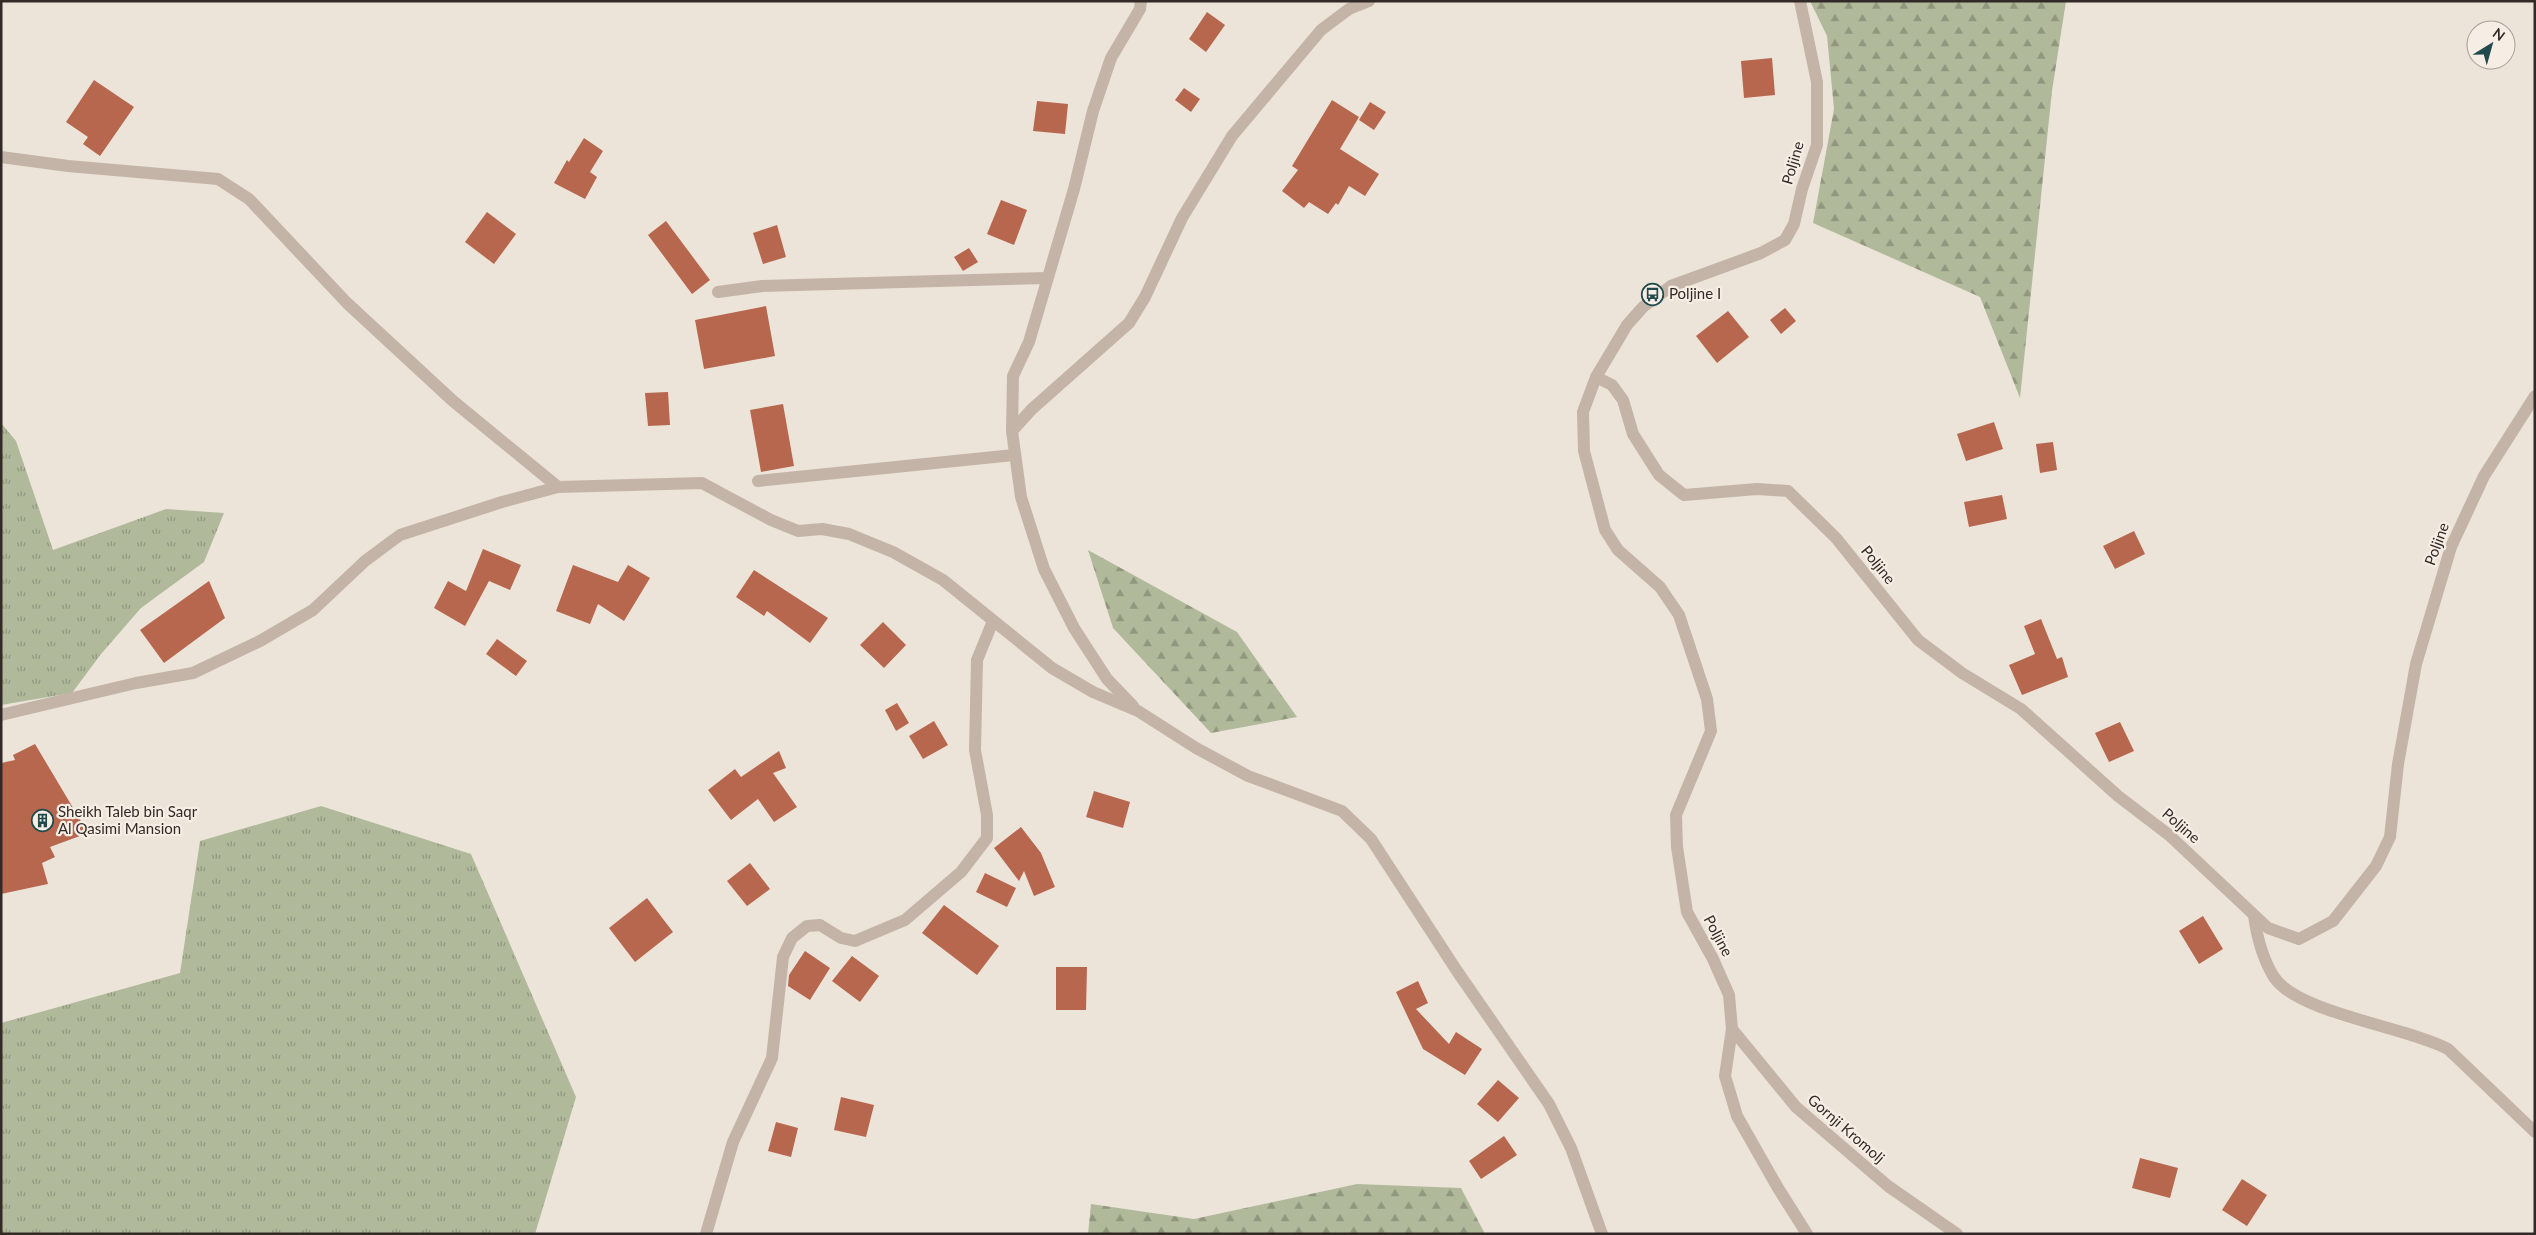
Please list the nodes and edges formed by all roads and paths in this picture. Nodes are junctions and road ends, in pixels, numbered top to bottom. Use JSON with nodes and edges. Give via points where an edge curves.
{"nodes":[{"id":1,"x":1141,"y":1,"type":"edge"},
{"id":2,"x":1369,"y":1,"type":"edge"},
{"id":3,"x":1800,"y":1,"type":"edge"},
{"id":4,"x":1,"y":157,"type":"edge"},
{"id":5,"x":1047,"y":278,"type":"junction"},
{"id":6,"x":718,"y":292,"type":"dead end"},
{"id":7,"x":1596,"y":377,"type":"junction"},
{"id":8,"x":2535,"y":396,"type":"edge"},
{"id":9,"x":1012,"y":430,"type":"junction"},
{"id":10,"x":1014,"y":455,"type":"junction"},
{"id":11,"x":758,"y":481,"type":"dead end"},
{"id":12,"x":558,"y":487,"type":"junction"},
{"id":13,"x":994,"y":622,"type":"junction"},
{"id":14,"x":1138,"y":711,"type":"junction"},
{"id":15,"x":1,"y":716,"type":"edge"},
{"id":16,"x":2254,"y":916,"type":"junction"},
{"id":17,"x":1732,"y":1029,"type":"junction"},
{"id":18,"x":2535,"y":1132,"type":"edge"},
{"id":19,"x":706,"y":1234,"type":"edge"},
{"id":20,"x":1602,"y":1234,"type":"edge"},
{"id":21,"x":1806,"y":1234,"type":"edge"},
{"id":22,"x":1957,"y":1234,"type":"edge"}],
"edges":[{"from":1,"to":5,"type":"street","via":[[1140,9],[1111,58],[1093,111]]},
{"from":2,"to":9,"type":"street","via":[[1349,9],[1321,30],[1232,136],[1182,218],[1146,297],[1129,323],[1044,397]]},
{"from":3,"to":7,"type":"street","name":"Poljine","via":[[1817,82],[1817,145],[1794,224],[1785,240],[1769,249],[1671,286],[1650,302],[1627,325]]},
{"from":4,"to":12,"type":"street","via":[[218,179],[249,199],[347,303],[452,401]]},
{"from":5,"to":6,"type":"street","via":[[762,286]]},
{"from":5,"to":9,"type":"street","via":[[1029,342],[1013,376]]},
{"from":7,"to":16,"type":"street","name":"Poljine","via":[[1612,385],[1622,400],[1633,434],[1660,475],[1684,495],[1757,489],[1788,491],[1836,538],[1918,640],[1962,673],[2021,709],[2118,796],[2169,835]]},
{"from":7,"to":17,"type":"street","name":"Poljine","via":[[1583,412],[1584,451],[1605,530],[1618,550],[1660,587],[1679,615],[1707,699],[1711,731],[1676,815],[1678,847],[1687,912],[1728,995]]},
{"from":8,"to":16,"type":"street","name":"Poljine","via":[[2484,476],[2450,547],[2416,664],[2398,764],[2390,837],[2376,866],[2333,921],[2299,939],[2268,928]]},
{"from":9,"to":10,"type":"street"},
{"from":10,"to":11,"type":"street"},
{"from":10,"to":14,"type":"street","via":[[1021,497],[1044,569],[1074,628],[1107,679]]},
{"from":12,"to":13,"type":"street","via":[[702,482],[771,520],[798,530],[822,529],[849,534],[893,552],[944,580]]},
{"from":12,"to":15,"type":"street","via":[[400,535],[365,561],[313,610],[260,641],[193,673],[136,683]]},
{"from":13,"to":14,"type":"street","via":[[1052,668],[1093,692]]},
{"from":13,"to":19,"type":"street","via":[[977,660],[975,750],[987,815],[987,838],[961,872],[904,920],[855,941],[841,938],[820,925],[807,926],[792,938],[783,958],[772,1058],[733,1142]]},
{"from":14,"to":20,"type":"street","via":[[1248,776],[1342,811],[1371,839],[1549,1104],[1571,1148]]},
{"from":16,"to":18,"type":"street","via":[[2257,941],[2275,978],[2296,995],[2336,1012],[2433,1040],[2448,1049]]},
{"from":17,"to":21,"type":"street","name":"Poljine","via":[[1725,1076],[1737,1116]]},
{"from":17,"to":22,"type":"street","name":"Gornji Kromolj","via":[[1796,1108],[1888,1186]]}]}
